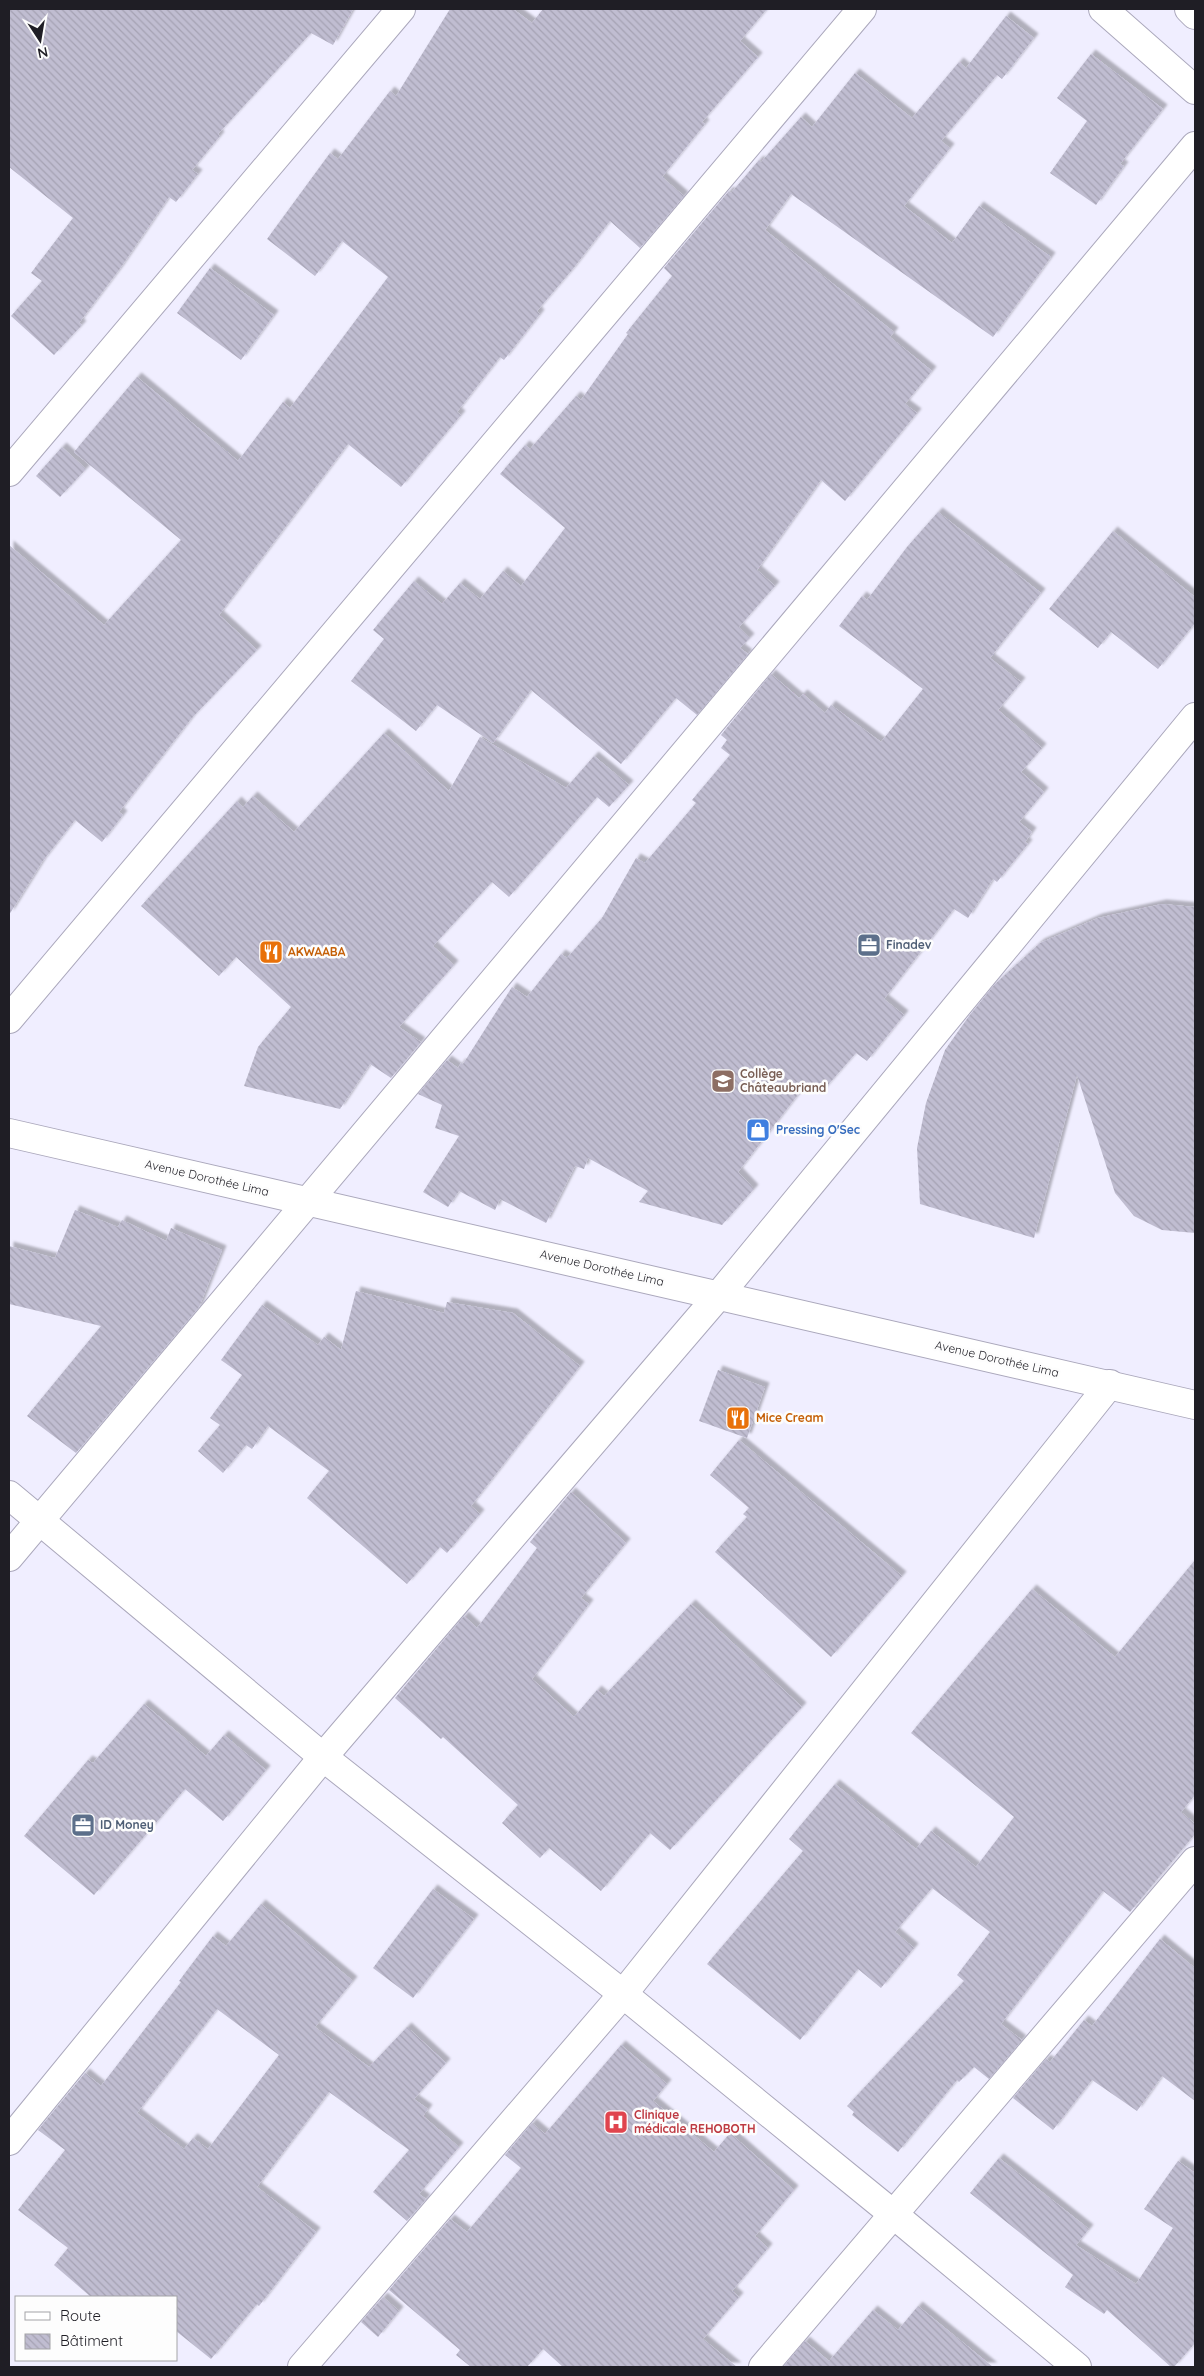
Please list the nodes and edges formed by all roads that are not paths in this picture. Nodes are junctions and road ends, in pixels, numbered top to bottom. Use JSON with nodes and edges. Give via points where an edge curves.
{"nodes":[{"id":1,"x":401,"y":9,"type":"edge"},
{"id":2,"x":862,"y":9,"type":"edge"},
{"id":3,"x":1103,"y":9,"type":"edge"},
{"id":4,"x":1189,"y":9,"type":"edge"},
{"id":5,"x":1195,"y":15,"type":"edge"},
{"id":6,"x":1195,"y":90,"type":"edge"},
{"id":7,"x":1195,"y":146,"type":"edge"},
{"id":8,"x":9,"y":472,"type":"edge"},
{"id":9,"x":1195,"y":717,"type":"edge"},
{"id":10,"x":9,"y":1019,"type":"edge"},
{"id":11,"x":9,"y":1133,"type":"edge"},
{"id":12,"x":307,"y":1201,"type":"junction"},
{"id":13,"x":719,"y":1295,"type":"junction"},
{"id":14,"x":1110,"y":1384,"type":"junction"},
{"id":15,"x":1195,"y":1405,"type":"edge"},
{"id":16,"x":9,"y":1495,"type":"edge"},
{"id":17,"x":39,"y":1520,"type":"junction"},
{"id":18,"x":9,"y":1556,"type":"edge"},
{"id":19,"x":323,"y":1757,"type":"junction"},
{"id":20,"x":1195,"y":1861,"type":"edge"},
{"id":21,"x":623,"y":1994,"type":"junction"},
{"id":22,"x":9,"y":2141,"type":"edge"},
{"id":23,"x":893,"y":2214,"type":"junction"},
{"id":24,"x":302,"y":2367,"type":"edge"},
{"id":25,"x":763,"y":2367,"type":"edge"},
{"id":26,"x":1077,"y":2367,"type":"edge"}],
"edges":[{"from":1,"to":8,"type":"street"},
{"from":2,"to":10,"type":"street"},
{"from":3,"to":6,"type":"street"},
{"from":4,"to":5,"type":"street"},
{"from":7,"to":12,"type":"street"},
{"from":9,"to":13,"type":"street"},
{"from":11,"to":12,"type":"street","name":"Avenue Dorothée Lima"},
{"from":12,"to":13,"type":"street","name":"Avenue Dorothée Lima"},
{"from":12,"to":17,"type":"street"},
{"from":13,"to":14,"type":"street","name":"Avenue Dorothée Lima"},
{"from":13,"to":19,"type":"street"},
{"from":14,"to":15,"type":"street","name":"Avenue Dorothée Lima"},
{"from":14,"to":21,"type":"street"},
{"from":16,"to":17,"type":"street"},
{"from":17,"to":18,"type":"street"},
{"from":17,"to":19,"type":"street"},
{"from":19,"to":21,"type":"street"},
{"from":19,"to":22,"type":"street"},
{"from":20,"to":23,"type":"street"},
{"from":21,"to":23,"type":"street"},
{"from":21,"to":24,"type":"street"},
{"from":23,"to":25,"type":"street"},
{"from":23,"to":26,"type":"street"}]}
